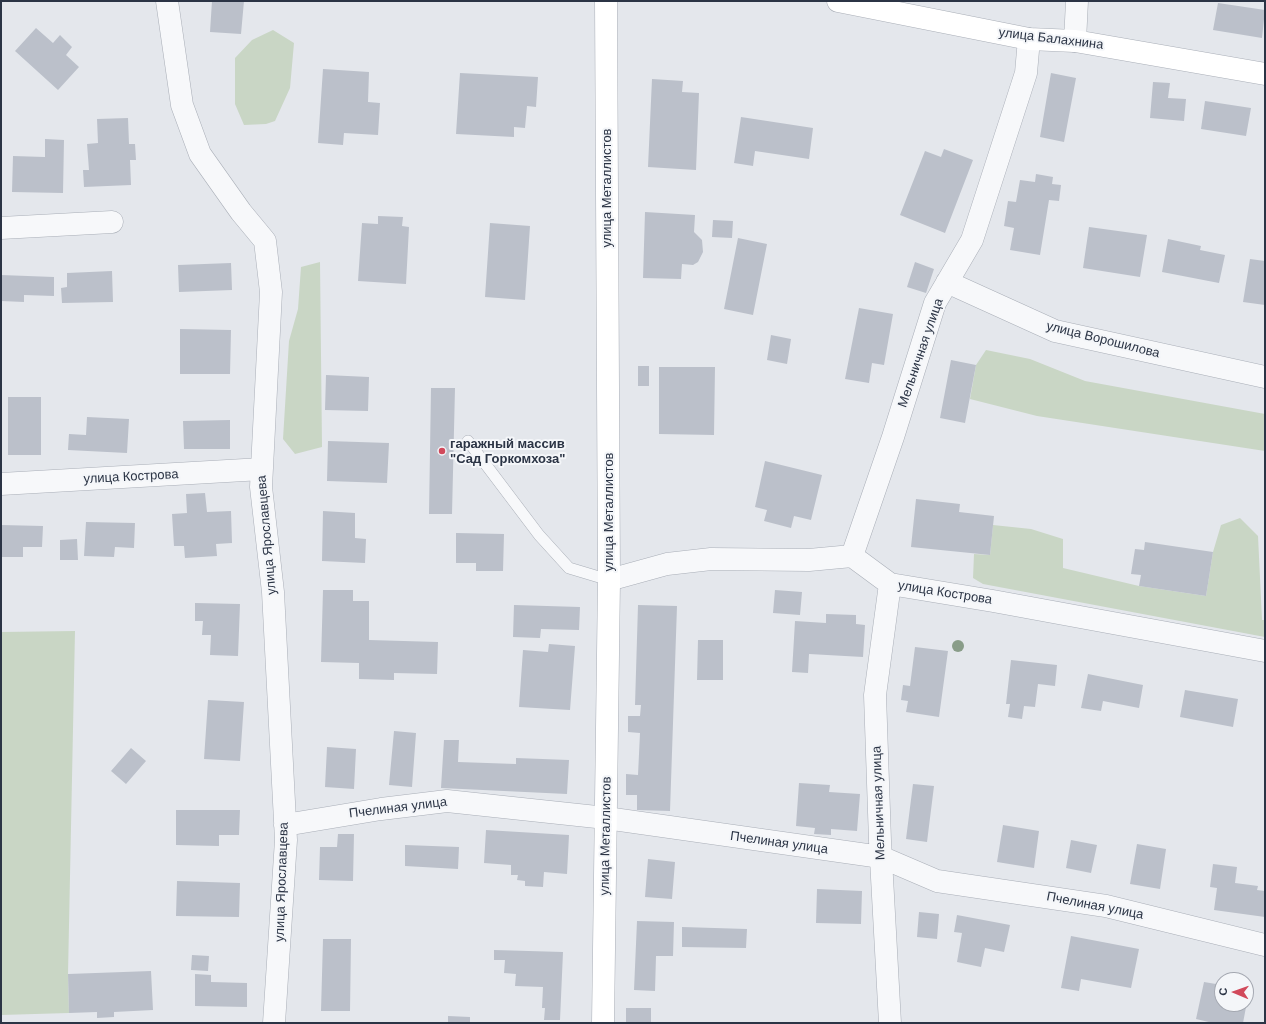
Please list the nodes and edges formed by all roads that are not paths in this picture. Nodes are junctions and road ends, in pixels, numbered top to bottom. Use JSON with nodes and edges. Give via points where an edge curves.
{"nodes":[{"id":1,"x":167,"y":1,"type":"edge"},
{"id":2,"x":606,"y":1,"type":"edge"},
{"id":3,"x":838,"y":1,"type":"edge"},
{"id":4,"x":1077,"y":1,"type":"edge"},
{"id":5,"x":1029,"y":39,"type":"junction"},
{"id":6,"x":1075,"y":41,"type":"junction"},
{"id":7,"x":1265,"y":74,"type":"edge"},
{"id":8,"x":112,"y":222,"type":"dead end"},
{"id":9,"x":1,"y":228,"type":"edge"},
{"id":10,"x":947,"y":282,"type":"junction"},
{"id":11,"x":1265,"y":377,"type":"edge"},
{"id":12,"x":468,"y":441,"type":"dead end"},
{"id":13,"x":262,"y":469,"type":"junction"},
{"id":14,"x":1,"y":484,"type":"edge"},
{"id":15,"x":852,"y":556,"type":"junction"},
{"id":16,"x":609,"y":580,"type":"junction"},
{"id":17,"x":890,"y":584,"type":"junction"},
{"id":18,"x":1265,"y":651,"type":"edge"},
{"id":19,"x":606,"y":818,"type":"junction"},
{"id":20,"x":285,"y":825,"type":"junction"},
{"id":21,"x":881,"y":857,"type":"junction"},
{"id":22,"x":1265,"y":945,"type":"edge"},
{"id":23,"x":274,"y":1023,"type":"edge"},
{"id":24,"x":604,"y":1023,"type":"edge"},
{"id":25,"x":890,"y":1023,"type":"edge"}],
"edges":[{"from":1,"to":13,"type":"street","name":"улица Ярославцева","via":[[182,105],[200,154],[265,241],[271,292]]},
{"from":2,"to":16,"type":"street","name":"улица Металлистов"},
{"from":3,"to":5,"type":"street","name":"улица Балахнина"},
{"from":4,"to":6,"type":"street"},
{"from":5,"to":6,"type":"street","name":"улица Балахнина"},
{"from":5,"to":10,"type":"street","name":"Мельничная улица","via":[[1026,73],[972,240]]},
{"from":6,"to":7,"type":"street","name":"улица Балахнина"},
{"from":8,"to":9,"type":"street"},
{"from":10,"to":11,"type":"street","name":"улица Ворошилова","via":[[1055,331]]},
{"from":10,"to":15,"type":"street","name":"Мельничная улица","via":[[935,303]]},
{"from":12,"to":16,"type":"lane","via":[[539,535],[569,568]]},
{"from":13,"to":14,"type":"street","name":"улица Кострова"},
{"from":13,"to":20,"type":"street","name":"улица Ярославцева","via":[[261,487],[273,592]]},
{"from":15,"to":16,"type":"street","via":[[808,560],[711,559],[667,564]]},
{"from":15,"to":17,"type":"street","name":"улица Кострова"},
{"from":16,"to":19,"type":"street","name":"улица Металлистов"},
{"from":17,"to":18,"type":"street","name":"улица Кострова"},
{"from":17,"to":21,"type":"street","name":"Мельничная улица","via":[[875,695]]},
{"from":19,"to":20,"type":"street","name":"Пчелиная улица","via":[[447,801]]},
{"from":19,"to":21,"type":"street","name":"Пчелиная улица"},
{"from":19,"to":24,"type":"street","name":"улица Металлистов"},
{"from":20,"to":23,"type":"street","name":"улица Ярославцева"},
{"from":21,"to":22,"type":"street","name":"Пчелиная улица","via":[[937,881],[1106,906]]},
{"from":21,"to":25,"type":"street","name":"Мельничная улица"}]}
